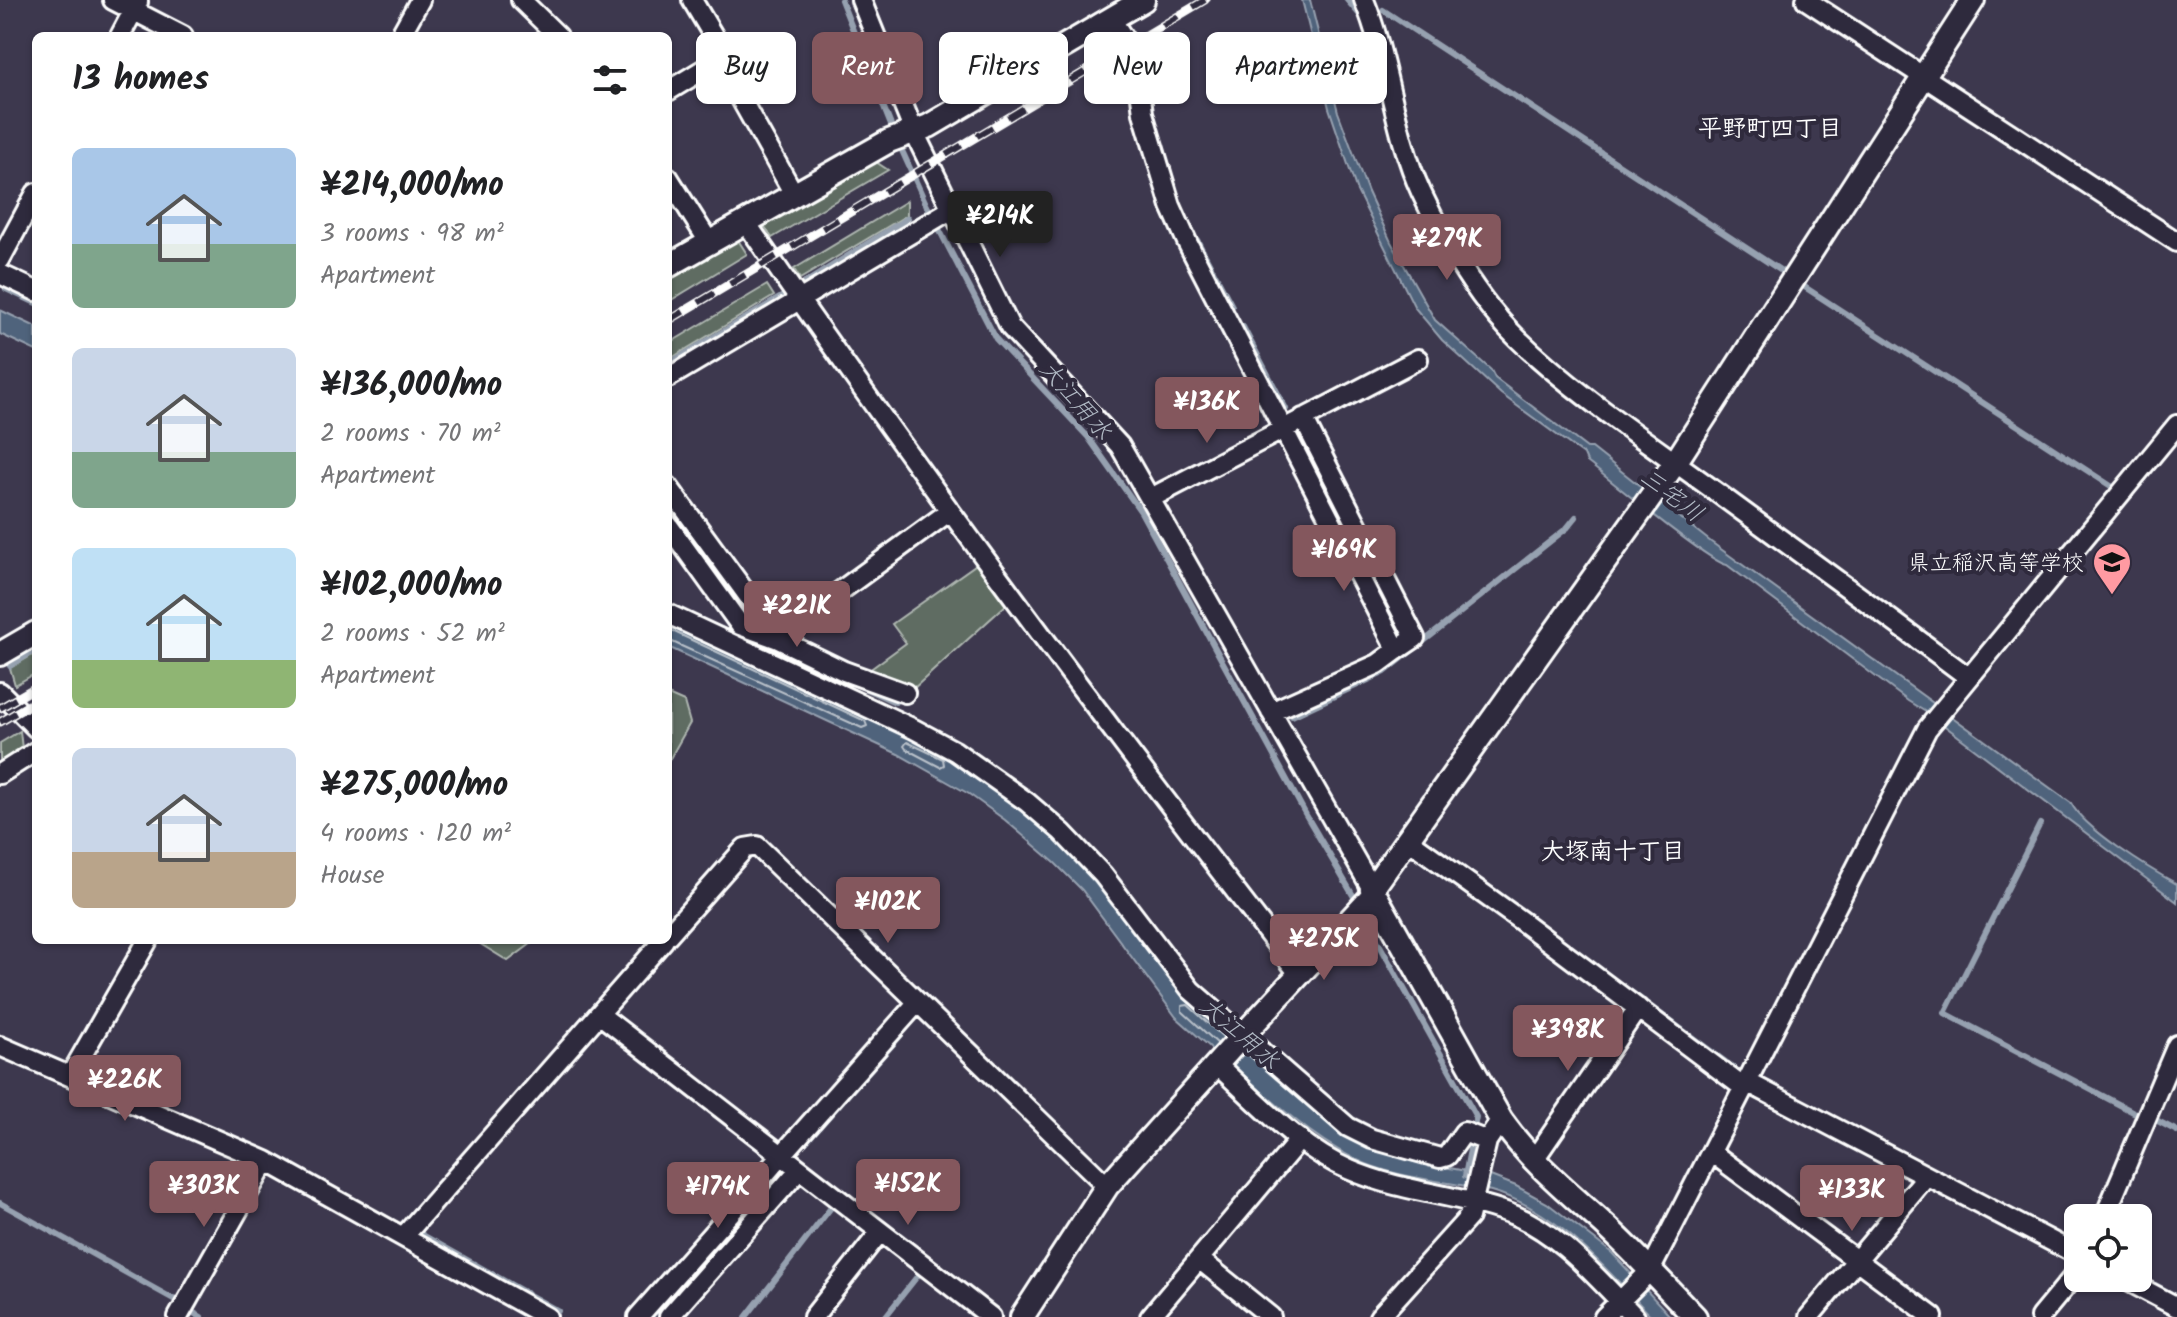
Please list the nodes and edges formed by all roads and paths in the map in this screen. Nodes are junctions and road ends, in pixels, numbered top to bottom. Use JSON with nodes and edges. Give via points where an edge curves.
{"nodes":[{"id":1,"x":113,"y":0,"type":"edge"},
{"id":2,"x":420,"y":0,"type":"edge"},
{"id":3,"x":521,"y":0,"type":"edge"},
{"id":4,"x":692,"y":0,"type":"edge"},
{"id":5,"x":861,"y":0,"type":"edge"},
{"id":6,"x":1364,"y":0,"type":"edge"},
{"id":7,"x":1806,"y":0,"type":"edge"},
{"id":8,"x":1973,"y":0,"type":"edge"},
{"id":9,"x":1136,"y":2,"type":"edge"},
{"id":10,"x":137,"y":5,"type":"edge"},
{"id":11,"x":1111,"y":19,"type":"junction"},
{"id":12,"x":122,"y":32,"type":"edge"},
{"id":13,"x":177,"y":32,"type":"edge"},
{"id":14,"x":402,"y":32,"type":"edge"},
{"id":15,"x":554,"y":32,"type":"edge"},
{"id":16,"x":711,"y":32,"type":"edge"},
{"id":17,"x":696,"y":74,"type":"edge"},
{"id":18,"x":1924,"y":77,"type":"junction"},
{"id":19,"x":672,"y":89,"type":"edge"},
{"id":20,"x":744,"y":104,"type":"edge"},
{"id":21,"x":903,"y":136,"type":"junction"},
{"id":22,"x":672,"y":183,"type":"edge"},
{"id":23,"x":794,"y":194,"type":"junction"},
{"id":24,"x":32,"y":200,"type":"edge"},
{"id":25,"x":948,"y":211,"type":"junction"},
{"id":26,"x":745,"y":221,"type":"junction"},
{"id":27,"x":709,"y":242,"type":"junction"},
{"id":28,"x":2177,"y":242,"type":"edge"},
{"id":29,"x":0,"y":260,"type":"edge"},
{"id":30,"x":672,"y":264,"type":"edge"},
{"id":31,"x":0,"y":274,"type":"edge"},
{"id":32,"x":32,"y":289,"type":"edge"},
{"id":33,"x":799,"y":300,"type":"junction"},
{"id":34,"x":1418,"y":359,"type":"dead end"},
{"id":35,"x":672,"y":376,"type":"edge"},
{"id":36,"x":1303,"y":418,"type":"junction"},
{"id":37,"x":2177,"y":425,"type":"edge"},
{"id":38,"x":1283,"y":428,"type":"junction"},
{"id":39,"x":1669,"y":471,"type":"junction"},
{"id":40,"x":672,"y":492,"type":"edge"},
{"id":41,"x":1151,"y":498,"type":"junction"},
{"id":42,"x":950,"y":511,"type":"junction"},
{"id":43,"x":672,"y":531,"type":"edge"},
{"id":44,"x":672,"y":616,"type":"edge"},
{"id":45,"x":32,"y":635,"type":"edge"},
{"id":46,"x":777,"y":638,"type":"junction"},
{"id":47,"x":1397,"y":650,"type":"junction"},
{"id":48,"x":0,"y":654,"type":"edge"},
{"id":49,"x":1968,"y":677,"type":"junction"},
{"id":50,"x":0,"y":692,"type":"edge"},
{"id":51,"x":905,"y":693,"type":"dead end"},
{"id":52,"x":1271,"y":712,"type":"junction"},
{"id":53,"x":32,"y":724,"type":"edge"},
{"id":54,"x":32,"y":754,"type":"edge"},
{"id":55,"x":0,"y":774,"type":"edge"},
{"id":56,"x":1407,"y":839,"type":"junction"},
{"id":57,"x":1373,"y":892,"type":"junction"},
{"id":58,"x":672,"y":930,"type":"edge"},
{"id":59,"x":146,"y":944,"type":"edge"},
{"id":60,"x":660,"y":944,"type":"edge"},
{"id":61,"x":1300,"y":975,"type":"junction"},
{"id":62,"x":917,"y":1003,"type":"junction"},
{"id":63,"x":1638,"y":1008,"type":"junction"},
{"id":64,"x":599,"y":1014,"type":"junction"},
{"id":65,"x":1240,"y":1037,"type":"junction"},
{"id":66,"x":2177,"y":1045,"type":"edge"},
{"id":67,"x":0,"y":1046,"type":"edge"},
{"id":68,"x":1217,"y":1063,"type":"junction"},
{"id":69,"x":70,"y":1076,"type":"junction"},
{"id":70,"x":1746,"y":1085,"type":"junction"},
{"id":71,"x":1501,"y":1120,"type":"junction"},
{"id":72,"x":1479,"y":1138,"type":"junction"},
{"id":73,"x":1300,"y":1139,"type":"junction"},
{"id":74,"x":1711,"y":1152,"type":"junction"},
{"id":75,"x":782,"y":1157,"type":"junction"},
{"id":76,"x":266,"y":1161,"type":"junction"},
{"id":77,"x":1533,"y":1161,"type":"junction"},
{"id":78,"x":799,"y":1170,"type":"junction"},
{"id":79,"x":1927,"y":1176,"type":"junction"},
{"id":80,"x":1107,"y":1186,"type":"junction"},
{"id":81,"x":1473,"y":1200,"type":"junction"},
{"id":82,"x":2110,"y":1204,"type":"edge"},
{"id":83,"x":880,"y":1232,"type":"junction"},
{"id":84,"x":404,"y":1236,"type":"junction"},
{"id":85,"x":2064,"y":1248,"type":"edge"},
{"id":86,"x":1199,"y":1259,"type":"junction"},
{"id":87,"x":1857,"y":1260,"type":"junction"},
{"id":88,"x":1650,"y":1271,"type":"junction"},
{"id":89,"x":2064,"y":1288,"type":"edge"},
{"id":90,"x":2149,"y":1292,"type":"edge"},
{"id":91,"x":1620,"y":1300,"type":"junction"},
{"id":92,"x":2177,"y":1307,"type":"edge"},
{"id":93,"x":178,"y":1317,"type":"edge"},
{"id":94,"x":547,"y":1317,"type":"edge"},
{"id":95,"x":638,"y":1317,"type":"edge"},
{"id":96,"x":669,"y":1317,"type":"edge"},
{"id":97,"x":813,"y":1317,"type":"edge"},
{"id":98,"x":991,"y":1317,"type":"edge"},
{"id":99,"x":1022,"y":1317,"type":"edge"},
{"id":100,"x":1150,"y":1317,"type":"edge"},
{"id":101,"x":1272,"y":1317,"type":"edge"},
{"id":102,"x":1282,"y":1317,"type":"edge"},
{"id":103,"x":1379,"y":1317,"type":"edge"},
{"id":104,"x":1604,"y":1317,"type":"edge"},
{"id":105,"x":1635,"y":1317,"type":"edge"},
{"id":106,"x":1695,"y":1317,"type":"edge"},
{"id":107,"x":1809,"y":1317,"type":"edge"},
{"id":108,"x":1933,"y":1317,"type":"edge"},
{"id":109,"x":2040,"y":1317,"type":"edge"}],
"edges":[{"from":1,"to":10,"type":"street"},
{"from":2,"to":14,"type":"street"},
{"from":3,"to":15,"type":"street"},
{"from":4,"to":16,"type":"street"},
{"from":5,"to":21,"type":"street"},
{"from":6,"to":39,"type":"street","via":[[1420,190],[1482,297],[1516,337]]},
{"from":7,"to":18,"type":"street"},
{"from":8,"to":18,"type":"street"},
{"from":9,"to":11,"type":"street"},
{"from":10,"to":12,"type":"street"},
{"from":10,"to":13,"type":"street"},
{"from":11,"to":21,"type":"street","via":[[929,126]]},
{"from":11,"to":38,"type":"street","via":[[1136,57],[1143,113],[1171,206]]},
{"from":17,"to":19,"type":"street"},
{"from":18,"to":28,"type":"street"},
{"from":18,"to":39,"type":"street"},
{"from":20,"to":23,"type":"street"},
{"from":21,"to":23,"type":"street"},
{"from":21,"to":25,"type":"street"},
{"from":22,"to":27,"type":"street"},
{"from":23,"to":26,"type":"street"},
{"from":24,"to":29,"type":"street"},
{"from":25,"to":33,"type":"street"},
{"from":25,"to":41,"type":"street","via":[[1010,327],[1120,446]]},
{"from":26,"to":27,"type":"street"},
{"from":26,"to":33,"type":"street"},
{"from":27,"to":30,"type":"street"},
{"from":31,"to":32,"type":"street"},
{"from":33,"to":35,"type":"street"},
{"from":33,"to":42,"type":"street"},
{"from":34,"to":36,"type":"street"},
{"from":36,"to":38,"type":"street"},
{"from":36,"to":47,"type":"street","via":[[1415,638]]},
{"from":37,"to":49,"type":"street"},
{"from":38,"to":41,"type":"street"},
{"from":38,"to":47,"type":"street"},
{"from":39,"to":49,"type":"street"},
{"from":39,"to":56,"type":"street"},
{"from":40,"to":46,"type":"street"},
{"from":41,"to":52,"type":"street"},
{"from":42,"to":46,"type":"street"},
{"from":42,"to":61,"type":"street"},
{"from":43,"to":46,"type":"street","via":[[740,625]]},
{"from":44,"to":65,"type":"street","via":[[914,729],[986,771],[1062,832],[1112,886],[1191,990]]},
{"from":45,"to":48,"type":"street"},
{"from":46,"to":51,"type":"street"},
{"from":47,"to":52,"type":"street","via":[[1378,664]]},
{"from":49,"to":70,"type":"street","via":[[1930,725]]},
{"from":50,"to":53,"type":"street"},
{"from":52,"to":57,"type":"street"},
{"from":54,"to":55,"type":"street"},
{"from":56,"to":57,"type":"street"},
{"from":56,"to":63,"type":"street"},
{"from":57,"to":61,"type":"street"},
{"from":57,"to":71,"type":"street"},
{"from":58,"to":62,"type":"street","via":[[745,848],[757,846]]},
{"from":59,"to":69,"type":"street"},
{"from":60,"to":64,"type":"street"},
{"from":61,"to":65,"type":"street"},
{"from":62,"to":75,"type":"street"},
{"from":62,"to":80,"type":"street"},
{"from":63,"to":70,"type":"street"},
{"from":63,"to":77,"type":"street"},
{"from":64,"to":75,"type":"street"},
{"from":64,"to":84,"type":"street"},
{"from":65,"to":68,"type":"street"},
{"from":65,"to":72,"type":"street","via":[[1330,1113],[1372,1139],[1440,1158],[1464,1132]]},
{"from":66,"to":82,"type":"street"},
{"from":67,"to":69,"type":"street"},
{"from":68,"to":73,"type":"street"},
{"from":68,"to":80,"type":"street"},
{"from":69,"to":76,"type":"street"},
{"from":70,"to":74,"type":"street"},
{"from":70,"to":79,"type":"street"},
{"from":71,"to":72,"type":"street"},
{"from":71,"to":77,"type":"street"},
{"from":72,"to":81,"type":"street","via":[[1481,1167]]},
{"from":73,"to":81,"type":"street","via":[[1321,1156],[1368,1177]]},
{"from":73,"to":86,"type":"street"},
{"from":74,"to":87,"type":"street"},
{"from":74,"to":88,"type":"street"},
{"from":75,"to":78,"type":"street"},
{"from":75,"to":95,"type":"street"},
{"from":76,"to":84,"type":"street"},
{"from":76,"to":93,"type":"street"},
{"from":77,"to":88,"type":"street"},
{"from":78,"to":83,"type":"street"},
{"from":78,"to":96,"type":"street"},
{"from":79,"to":85,"type":"street"},
{"from":79,"to":87,"type":"street"},
{"from":80,"to":99,"type":"street"},
{"from":81,"to":91,"type":"street","via":[[1530,1223]]},
{"from":81,"to":103,"type":"street","via":[[1469,1217]]},
{"from":83,"to":97,"type":"street"},
{"from":83,"to":98,"type":"street"},
{"from":84,"to":94,"type":"street"},
{"from":86,"to":100,"type":"street"},
{"from":86,"to":101,"type":"street"},
{"from":87,"to":107,"type":"street"},
{"from":87,"to":108,"type":"street"},
{"from":88,"to":91,"type":"street"},
{"from":88,"to":106,"type":"street"},
{"from":89,"to":109,"type":"street"},
{"from":90,"to":92,"type":"street"},
{"from":91,"to":104,"type":"street"},
{"from":91,"to":105,"type":"street"},
{"from":101,"to":102,"type":"street"}]}
